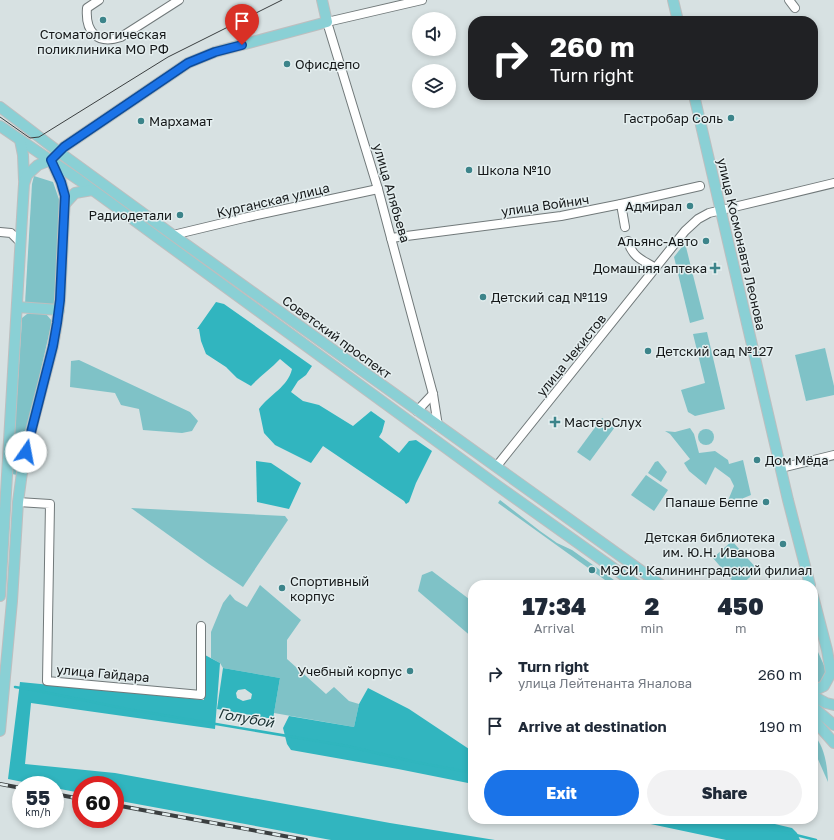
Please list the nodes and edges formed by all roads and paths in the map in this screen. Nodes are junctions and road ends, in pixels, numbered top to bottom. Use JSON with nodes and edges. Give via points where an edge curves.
{"nodes":[{"id":1,"x":99,"y":0,"type":"edge"},
{"id":2,"x":179,"y":0,"type":"edge"},
{"id":3,"x":322,"y":0,"type":"edge"},
{"id":4,"x":422,"y":0,"type":"edge"},
{"id":5,"x":673,"y":0,"type":"edge"},
{"id":6,"x":789,"y":0,"type":"edge"},
{"id":7,"x":795,"y":8,"type":"dead end"},
{"id":8,"x":677,"y":16,"type":"edge"},
{"id":9,"x":327,"y":22,"type":"junction"},
{"id":10,"x":695,"y":100,"type":"edge"},
{"id":11,"x":0,"y":107,"type":"edge"},
{"id":12,"x":0,"y":126,"type":"edge"},
{"id":13,"x":20,"y":140,"type":"junction"},
{"id":14,"x":59,"y":152,"type":"junction"},
{"id":15,"x":51,"y":160,"type":"junction"},
{"id":16,"x":834,"y":183,"type":"edge"},
{"id":17,"x":24,"y":184,"type":"junction"},
{"id":18,"x":700,"y":186,"type":"dead end"},
{"id":19,"x":378,"y":189,"type":"junction"},
{"id":20,"x":92,"y":190,"type":"junction"},
{"id":21,"x":65,"y":204,"type":"junction"},
{"id":22,"x":621,"y":204,"type":"junction"},
{"id":23,"x":722,"y":210,"type":"junction"},
{"id":24,"x":625,"y":227,"type":"dead end"},
{"id":25,"x":0,"y":232,"type":"edge"},
{"id":26,"x":173,"y":236,"type":"junction"},
{"id":27,"x":391,"y":238,"type":"junction"},
{"id":28,"x":628,"y":241,"type":"dead end"},
{"id":29,"x":20,"y":242,"type":"junction"},
{"id":30,"x":656,"y":268,"type":"junction"},
{"id":31,"x":17,"y":307,"type":"junction"},
{"id":32,"x":59,"y":310,"type":"junction"},
{"id":33,"x":433,"y":394,"type":"junction"},
{"id":34,"x":417,"y":411,"type":"junction"},
{"id":35,"x":438,"y":426,"type":"junction"},
{"id":36,"x":834,"y":455,"type":"edge"},
{"id":37,"x":496,"y":467,"type":"junction"},
{"id":38,"x":780,"y":468,"type":"junction"},
{"id":39,"x":18,"y":502,"type":"junction"},
{"id":40,"x":630,"y":580,"type":"edge"},
{"id":41,"x":654,"y":580,"type":"edge"},
{"id":42,"x":809,"y":580,"type":"edge"},
{"id":43,"x":0,"y":596,"type":"edge"},
{"id":44,"x":818,"y":615,"type":"edge"},
{"id":45,"x":201,"y":626,"type":"dead end"},
{"id":46,"x":827,"y":650,"type":"junction"},
{"id":47,"x":834,"y":661,"type":"edge"},
{"id":48,"x":818,"y":689,"type":"edge"},
{"id":49,"x":818,"y":699,"type":"edge"},
{"id":50,"x":834,"y":705,"type":"edge"},
{"id":51,"x":818,"y":711,"type":"edge"},
{"id":52,"x":818,"y":725,"type":"edge"},
{"id":53,"x":834,"y":725,"type":"edge"},
{"id":54,"x":0,"y":731,"type":"edge"},
{"id":55,"x":834,"y":743,"type":"edge"}],
"edges":[{"from":1,"to":2,"type":"street","via":[[87,8],[88,23],[96,36],[112,40],[121,37]]},
{"from":3,"to":9,"type":"main road","name":"улица Алябьева"},
{"from":4,"to":9,"type":"street"},
{"from":5,"to":8,"type":"main road"},
{"from":6,"to":7,"type":"street"},
{"from":9,"to":14,"type":"main road","via":[[215,52],[188,63]]},
{"from":9,"to":19,"type":"street","name":"улица Алябьева"},
{"from":10,"to":23,"type":"main road","name":"улица Космонавта Леонова"},
{"from":11,"to":14,"type":"main road","name":"Советский проспект"},
{"from":12,"to":13,"type":"main road","name":"Советский проспект"},
{"from":13,"to":15,"type":"main road","name":"Советский проспект"},
{"from":13,"to":17,"type":"main road"},
{"from":14,"to":15,"type":"main road"},
{"from":14,"to":26,"type":"main road","name":"Советский проспект"},
{"from":15,"to":17,"type":"main road","via":[[30,171]]},
{"from":15,"to":20,"type":"main road","name":"Советский проспект"},
{"from":15,"to":21,"type":"main road","via":[[63,188]]},
{"from":16,"to":23,"type":"street","name":"улица Чекистов"},
{"from":17,"to":29,"type":"main road"},
{"from":18,"to":22,"type":"street","name":"улица Войнич"},
{"from":19,"to":26,"type":"street","name":"Курганская улица"},
{"from":19,"to":27,"type":"street","name":"улица Алябьева"},
{"from":20,"to":21,"type":"main road","via":[[76,193]]},
{"from":20,"to":40,"type":"main road","name":"Советский проспект"},
{"from":21,"to":32,"type":"main road"},
{"from":22,"to":24,"type":"street"},
{"from":22,"to":27,"type":"street","name":"улица Войнич","via":[[561,216]]},
{"from":23,"to":30,"type":"street","name":"улица Чекистов","via":[[708,213],[693,223]]},
{"from":23,"to":38,"type":"main road","name":"улица Космонавта Леонова"},
{"from":25,"to":29,"type":"street","via":[[11,233]]},
{"from":26,"to":34,"type":"main road","name":"Советский проспект"},
{"from":27,"to":33,"type":"street","name":"улица Алябьева"},
{"from":28,"to":30,"type":"street","via":[[635,255]]},
{"from":29,"to":31,"type":"main road"},
{"from":30,"to":37,"type":"street","name":"улица Чекистов"},
{"from":31,"to":32,"type":"main road"},
{"from":31,"to":43,"type":"main road"},
{"from":32,"to":39,"type":"main road","via":[[53,346],[23,465]]},
{"from":33,"to":34,"type":"street"},
{"from":33,"to":35,"type":"street","name":"улица Алябьева"},
{"from":34,"to":35,"type":"main road","name":"Советский проспект"},
{"from":35,"to":37,"type":"main road","name":"Советский проспект"},
{"from":36,"to":38,"type":"street"},
{"from":37,"to":41,"type":"main road","name":"Советский проспект"},
{"from":38,"to":42,"type":"main road","name":"улица Космонавта Леонова"},
{"from":39,"to":45,"type":"street","name":"улица Гайдара","via":[[50,504],[48,681],[201,695]]},
{"from":39,"to":54,"type":"main road"},
{"from":44,"to":46,"type":"main road"},
{"from":46,"to":47,"type":"main road"},
{"from":46,"to":48,"type":"main road","via":[[831,673],[824,686]]},
{"from":49,"to":50,"type":"main road"},
{"from":51,"to":53,"type":"main road"},
{"from":52,"to":55,"type":"main road"}]}
